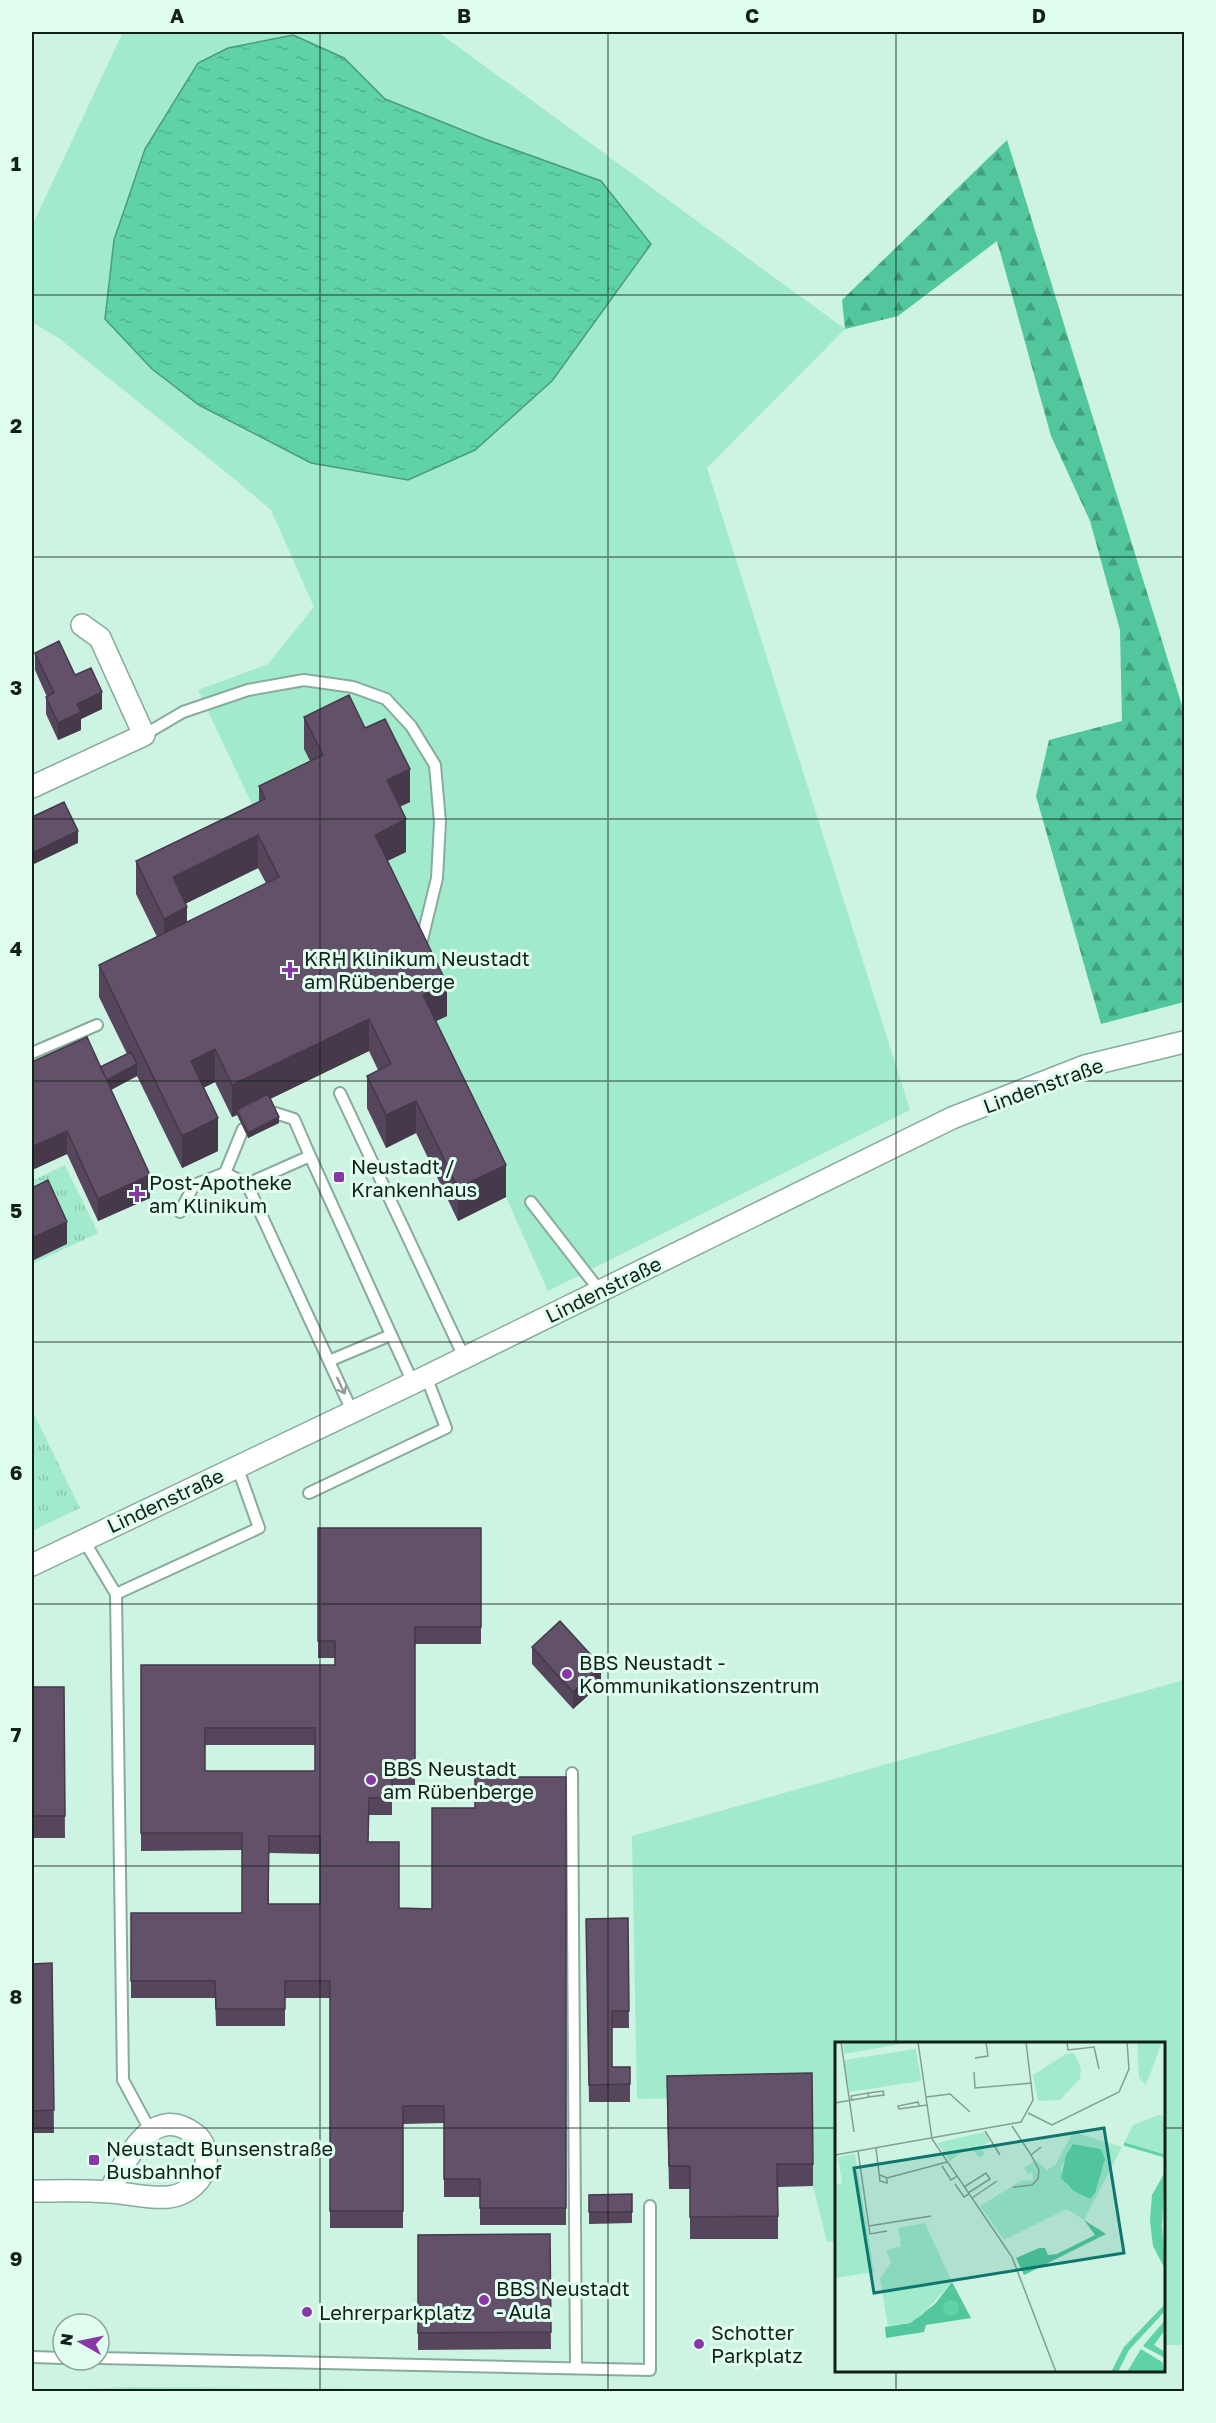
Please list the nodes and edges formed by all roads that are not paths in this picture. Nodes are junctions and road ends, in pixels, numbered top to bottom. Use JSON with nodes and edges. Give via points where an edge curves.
{"nodes":[{"id":1,"x":82,"y":625,"type":"dead end"},
{"id":2,"x":144,"y":735,"type":"junction"},
{"id":3,"x":32,"y":787,"type":"edge"},
{"id":4,"x":420,"y":948,"type":"edge"},
{"id":5,"x":97,"y":1025,"type":"dead end"},
{"id":6,"x":1185,"y":1042,"type":"edge"},
{"id":7,"x":32,"y":1053,"type":"edge"},
{"id":8,"x":340,"y":1093,"type":"dead end"},
{"id":9,"x":275,"y":1113,"type":"edge"},
{"id":10,"x":243,"y":1129,"type":"edge"},
{"id":11,"x":310,"y":1156,"type":"junction"},
{"id":12,"x":225,"y":1173,"type":"junction"},
{"id":13,"x":247,"y":1184,"type":"junction"},
{"id":14,"x":531,"y":1202,"type":"dead end"},
{"id":15,"x":180,"y":1212,"type":"dead end"},
{"id":16,"x":600,"y":1291,"type":"junction"},
{"id":17,"x":391,"y":1335,"type":"junction"},
{"id":18,"x":464,"y":1357,"type":"junction"},
{"id":19,"x":329,"y":1361,"type":"junction"},
{"id":20,"x":419,"y":1379,"type":"junction"},
{"id":21,"x":352,"y":1411,"type":"junction"},
{"id":22,"x":237,"y":1466,"type":"junction"},
{"id":23,"x":309,"y":1493,"type":"dead end"},
{"id":24,"x":83,"y":1539,"type":"junction"},
{"id":25,"x":32,"y":1565,"type":"edge"},
{"id":26,"x":116,"y":1593,"type":"junction"},
{"id":27,"x":572,"y":1773,"type":"dead end"},
{"id":28,"x":150,"y":2130,"type":"junction"},
{"id":29,"x":32,"y":2191,"type":"edge"},
{"id":30,"x":109,"y":2192,"type":"junction"},
{"id":31,"x":650,"y":2206,"type":"dead end"},
{"id":32,"x":32,"y":2357,"type":"edge"},
{"id":33,"x":51,"y":2358,"type":"edge"},
{"id":34,"x":111,"y":2358,"type":"edge"},
{"id":35,"x":576,"y":2368,"type":"junction"}],
"edges":[{"from":1,"to":2,"type":"street","via":[[100,638]]},
{"from":2,"to":3,"type":"street"},
{"from":2,"to":4,"type":"lane","via":[[183,712],[248,690],[304,680],[353,687],[386,699],[411,726],[435,765],[440,822],[437,878]]},
{"from":5,"to":7,"type":"lane"},
{"from":6,"to":16,"type":"street","name":"Lindenstraße","via":[[1085,1066],[952,1118]]},
{"from":8,"to":18,"type":"lane"},
{"from":9,"to":11,"type":"lane","via":[[294,1119]]},
{"from":10,"to":12,"type":"lane"},
{"from":11,"to":13,"type":"lane"},
{"from":11,"to":17,"type":"lane"},
{"from":12,"to":13,"type":"lane"},
{"from":12,"to":15,"type":"lane","via":[[194,1185]]},
{"from":13,"to":19,"type":"lane"},
{"from":14,"to":16,"type":"lane"},
{"from":16,"to":18,"type":"street","name":"Lindenstraße"},
{"from":17,"to":19,"type":"lane"},
{"from":17,"to":20,"type":"lane"},
{"from":18,"to":20,"type":"street","name":"Lindenstraße"},
{"from":19,"to":21,"type":"lane","one_way":true},
{"from":20,"to":21,"type":"street","name":"Lindenstraße"},
{"from":20,"to":23,"type":"lane","via":[[446,1428]]},
{"from":21,"to":22,"type":"street","name":"Lindenstraße"},
{"from":22,"to":24,"type":"street","name":"Lindenstraße"},
{"from":22,"to":26,"type":"lane","via":[[259,1528]]},
{"from":24,"to":25,"type":"street","name":"Lindenstraße"},
{"from":24,"to":26,"type":"lane"},
{"from":26,"to":28,"type":"lane","via":[[123,2080]]},
{"from":27,"to":35,"type":"lane"},
{"from":28,"to":30,"type":"street","via":[[135,2147]]},
{"from":28,"to":30,"type":"street","via":[[167,2124],[188,2129],[199,2137],[207,2154],[198,2184],[170,2197]]},
{"from":29,"to":30,"type":"street"},
{"from":31,"to":35,"type":"lane","via":[[650,2370]]},
{"from":32,"to":33,"type":"lane"},
{"from":34,"to":35,"type":"lane"}]}
